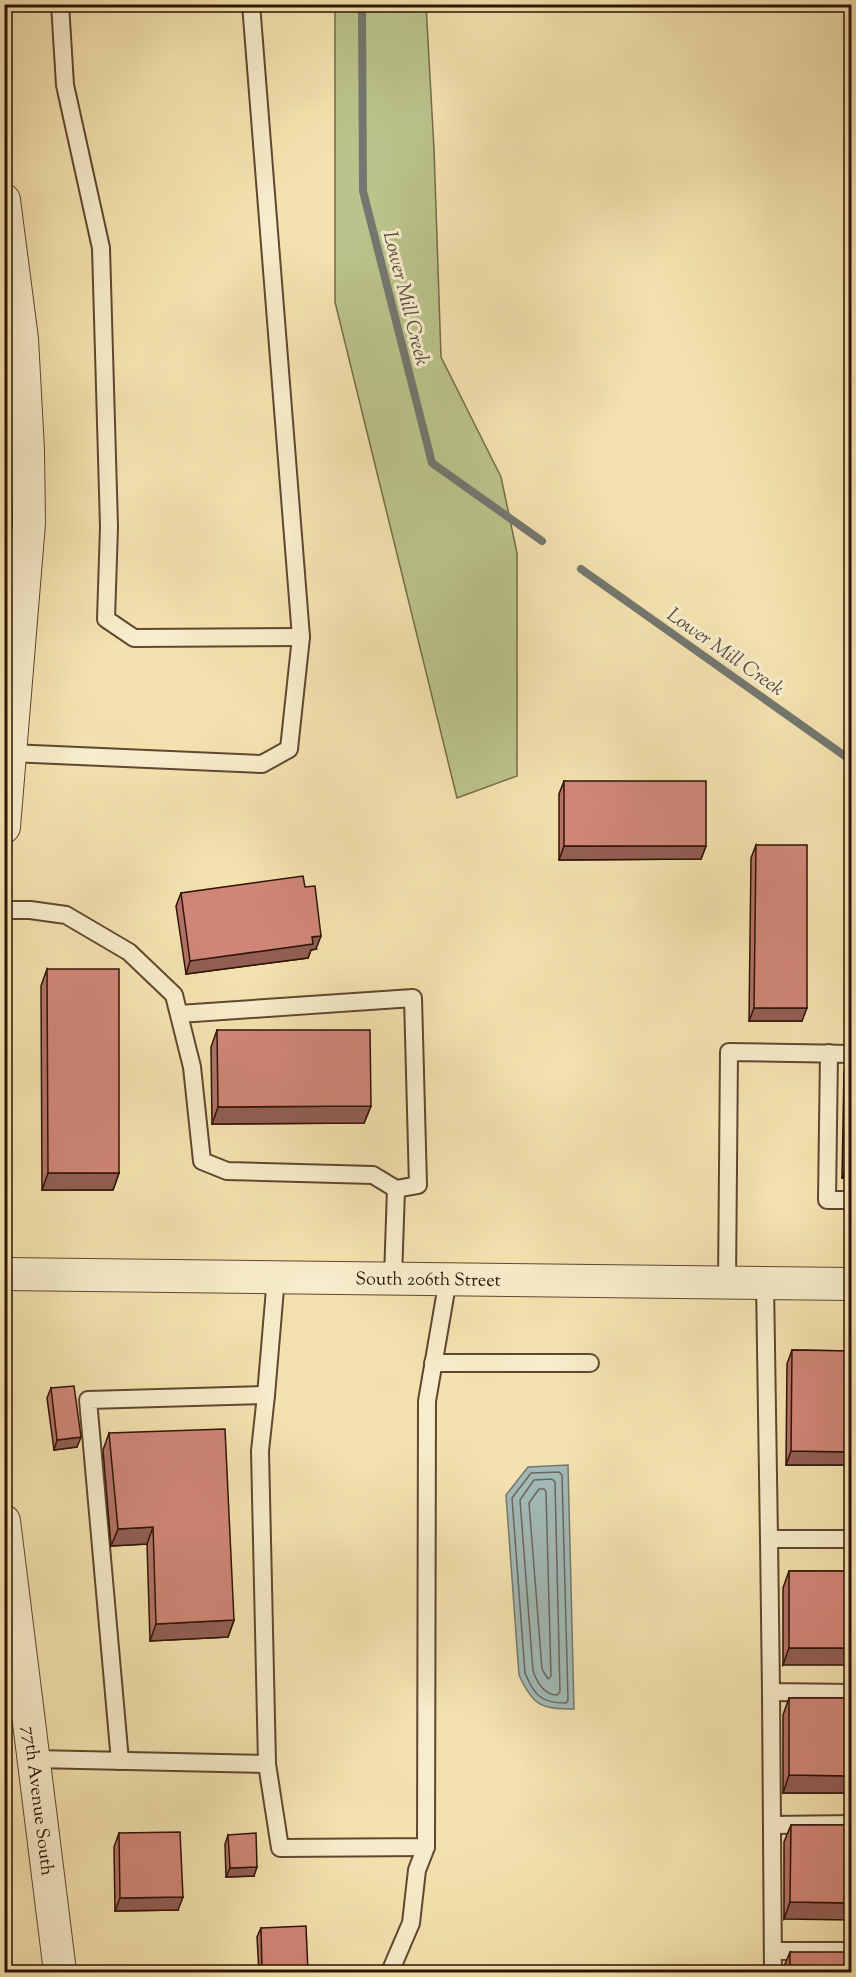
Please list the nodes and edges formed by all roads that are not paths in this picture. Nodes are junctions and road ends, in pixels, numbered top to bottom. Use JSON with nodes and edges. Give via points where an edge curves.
{"nodes":[{"id":1,"x":60,"y":4,"type":"edge"},
{"id":2,"x":251,"y":4,"type":"edge"},
{"id":3,"x":4,"y":200,"type":"edge"},
{"id":4,"x":301,"y":637,"type":"junction"},
{"id":5,"x":10,"y":753,"type":"junction"},
{"id":6,"x":4,"y":827,"type":"edge"},
{"id":7,"x":4,"y":910,"type":"edge"},
{"id":8,"x":179,"y":1014,"type":"junction"},
{"id":9,"x":829,"y":1053,"type":"junction"},
{"id":10,"x":852,"y":1054,"type":"edge"},
{"id":11,"x":396,"y":1189,"type":"junction"},
{"id":12,"x":852,"y":1200,"type":"edge"},
{"id":13,"x":4,"y":1274,"type":"edge"},
{"id":14,"x":276,"y":1277,"type":"junction"},
{"id":15,"x":393,"y":1278,"type":"junction"},
{"id":16,"x":448,"y":1279,"type":"junction"},
{"id":17,"x":727,"y":1282,"type":"junction"},
{"id":18,"x":765,"y":1283,"type":"junction"},
{"id":19,"x":852,"y":1284,"type":"edge"},
{"id":20,"x":433,"y":1363,"type":"junction"},
{"id":21,"x":590,"y":1363,"type":"dead end"},
{"id":22,"x":267,"y":1395,"type":"junction"},
{"id":23,"x":4,"y":1521,"type":"edge"},
{"id":24,"x":769,"y":1539,"type":"junction"},
{"id":25,"x":852,"y":1539,"type":"edge"},
{"id":26,"x":771,"y":1692,"type":"junction"},
{"id":27,"x":852,"y":1693,"type":"edge"},
{"id":28,"x":34,"y":1759,"type":"junction"},
{"id":29,"x":120,"y":1761,"type":"junction"},
{"id":30,"x":267,"y":1764,"type":"junction"},
{"id":31,"x":852,"y":1824,"type":"edge"},
{"id":32,"x":772,"y":1825,"type":"junction"},
{"id":33,"x":426,"y":1847,"type":"junction"},
{"id":34,"x":773,"y":1951,"type":"junction"},
{"id":35,"x":852,"y":1951,"type":"edge"},
{"id":36,"x":60,"y":1972,"type":"edge"},
{"id":37,"x":390,"y":1972,"type":"edge"},
{"id":38,"x":773,"y":1972,"type":"edge"}],
"edges":[{"from":1,"to":4,"type":"lane","via":[[65,85],[101,248],[109,528],[106,619],[134,638]]},
{"from":2,"to":4,"type":"lane"},
{"from":3,"to":5,"type":"street","via":[[22,339],[29,523]]},
{"from":4,"to":5,"type":"lane","via":[[290,749],[262,764]]},
{"from":5,"to":6,"type":"street"},
{"from":7,"to":8,"type":"lane","via":[[66,915],[129,952],[174,995]]},
{"from":8,"to":11,"type":"lane","via":[[192,1067],[202,1161],[227,1171],[373,1175]]},
{"from":8,"to":11,"type":"lane","via":[[413,998],[418,1185]]},
{"from":9,"to":10,"type":"lane"},
{"from":9,"to":12,"type":"lane","via":[[828,1200]]},
{"from":9,"to":17,"type":"lane","via":[[729,1052]]},
{"from":11,"to":15,"type":"lane"},
{"from":13,"to":14,"type":"street","name":"South 206th Street"},
{"from":14,"to":15,"type":"street","name":"South 206th Street"},
{"from":14,"to":22,"type":"lane"},
{"from":15,"to":16,"type":"street","name":"South 206th Street"},
{"from":16,"to":17,"type":"street","name":"South 206th Street"},
{"from":16,"to":20,"type":"lane"},
{"from":17,"to":18,"type":"street","name":"South 206th Street"},
{"from":18,"to":19,"type":"street","name":"South 206th Street"},
{"from":18,"to":24,"type":"lane"},
{"from":20,"to":21,"type":"lane"},
{"from":20,"to":33,"type":"lane","via":[[426,1401]]},
{"from":22,"to":29,"type":"lane","via":[[88,1400]]},
{"from":22,"to":30,"type":"lane","via":[[260,1450]]},
{"from":23,"to":28,"type":"street","name":"77th Avenue South"},
{"from":24,"to":25,"type":"lane"},
{"from":24,"to":26,"type":"lane"},
{"from":26,"to":27,"type":"lane"},
{"from":26,"to":32,"type":"lane"},
{"from":28,"to":29,"type":"lane"},
{"from":28,"to":36,"type":"street","name":"77th Avenue South"},
{"from":29,"to":30,"type":"lane"},
{"from":30,"to":33,"type":"lane","via":[[280,1848]]},
{"from":31,"to":32,"type":"lane"},
{"from":32,"to":34,"type":"lane"},
{"from":33,"to":37,"type":"lane","via":[[417,1870],[411,1923]]},
{"from":34,"to":35,"type":"lane"},
{"from":34,"to":38,"type":"lane"}]}
